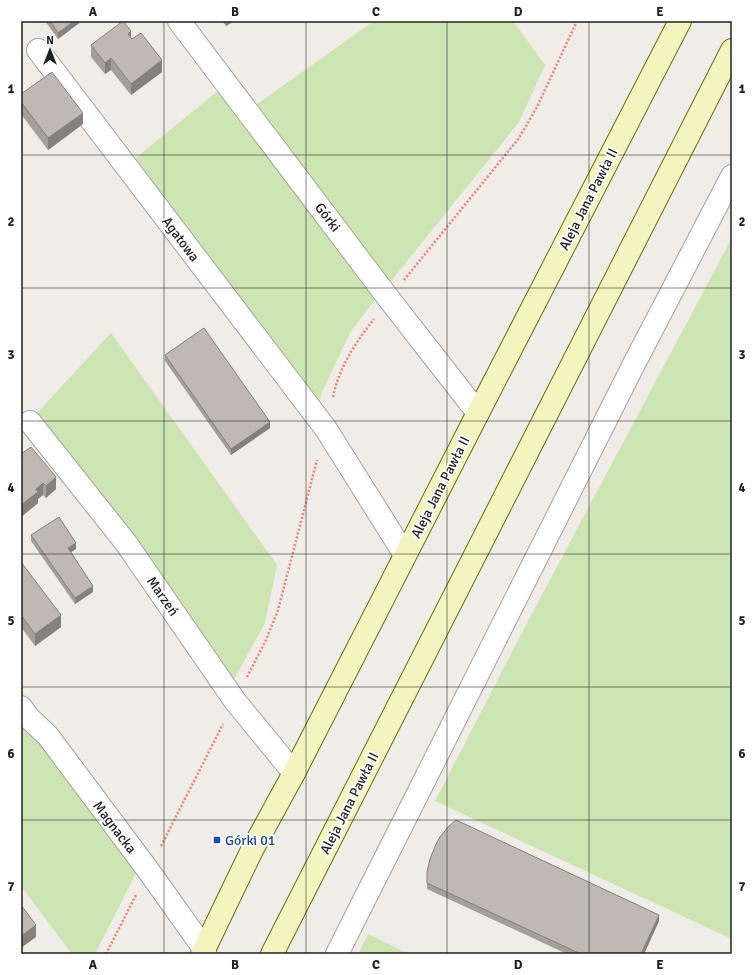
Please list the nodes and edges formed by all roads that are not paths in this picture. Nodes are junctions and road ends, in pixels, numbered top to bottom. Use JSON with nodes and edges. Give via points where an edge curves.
{"nodes":[{"id":1,"x":179,"y":21,"type":"edge"},
{"id":2,"x":680,"y":21,"type":"edge"},
{"id":3,"x":38,"y":50,"type":"dead end"},
{"id":4,"x":732,"y":50,"type":"edge"},
{"id":5,"x":732,"y":176,"type":"edge"},
{"id":6,"x":478,"y":412,"type":"junction"},
{"id":7,"x":30,"y":422,"type":"dead end"},
{"id":8,"x":405,"y":555,"type":"junction"},
{"id":9,"x":21,"y":707,"type":"edge"},
{"id":10,"x":294,"y":773,"type":"junction"},
{"id":11,"x":204,"y":952,"type":"edge"},
{"id":12,"x":272,"y":954,"type":"edge"},
{"id":13,"x":336,"y":954,"type":"edge"}],
"edges":[{"from":1,"to":6,"type":"street","name":"Górki","via":[[389,299]]},
{"from":2,"to":6,"type":"main road","name":"Aleja Jana Pawła II"},
{"from":3,"to":8,"type":"street","name":"Agatowa","via":[[326,429]]},
{"from":4,"to":12,"type":"main road","name":"Aleja Jana Pawła II"},
{"from":5,"to":13,"type":"street"},
{"from":6,"to":8,"type":"main road","name":"Aleja Jana Pawła II"},
{"from":7,"to":10,"type":"street","name":"Marzeń","via":[[126,542],[235,701]]},
{"from":8,"to":10,"type":"main road","name":"Aleja Jana Pawła II"},
{"from":9,"to":11,"type":"street","name":"Magnacka","via":[[48,736],[148,870]]},
{"from":10,"to":11,"type":"main road","name":"Aleja Jana Pawła II","via":[[252,850]]}]}
